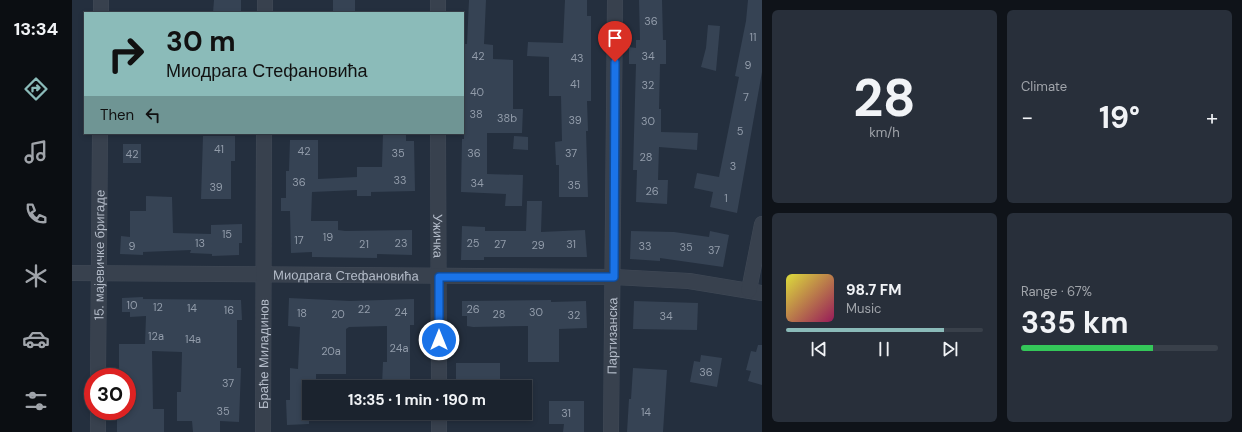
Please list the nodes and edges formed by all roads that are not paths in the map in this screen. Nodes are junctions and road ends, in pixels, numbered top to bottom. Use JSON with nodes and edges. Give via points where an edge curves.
{"nodes":[{"id":1,"x":101,"y":0,"type":"edge"},
{"id":2,"x":265,"y":0,"type":"edge"},
{"id":3,"x":438,"y":0,"type":"edge"},
{"id":4,"x":615,"y":0,"type":"edge"},
{"id":5,"x":101,"y":12,"type":"edge"},
{"id":6,"x":265,"y":12,"type":"edge"},
{"id":7,"x":438,"y":12,"type":"edge"},
{"id":8,"x":100,"y":134,"type":"edge"},
{"id":9,"x":264,"y":134,"type":"edge"},
{"id":10,"x":438,"y":134,"type":"edge"},
{"id":11,"x":762,"y":224,"type":"edge"},
{"id":12,"x":72,"y":273,"type":"edge"},
{"id":13,"x":98,"y":273,"type":"junction"},
{"id":14,"x":263,"y":276,"type":"junction"},
{"id":15,"x":439,"y":277,"type":"junction"},
{"id":16,"x":614,"y":277,"type":"junction"},
{"id":17,"x":755,"y":292,"type":"edge"},
{"id":18,"x":98,"y":368,"type":"edge"},
{"id":19,"x":439,"y":380,"type":"edge"},
{"id":20,"x":98,"y":420,"type":"edge"},
{"id":21,"x":439,"y":420,"type":"edge"},
{"id":22,"x":98,"y":432,"type":"edge"},
{"id":23,"x":263,"y":432,"type":"edge"},
{"id":24,"x":439,"y":432,"type":"edge"},
{"id":25,"x":611,"y":432,"type":"edge"}],
"edges":[{"from":1,"to":5,"type":"street"},
{"from":2,"to":6,"type":"street"},
{"from":3,"to":7,"type":"street"},
{"from":4,"to":16,"type":"street","name":"Партизанска"},
{"from":8,"to":13,"type":"street","name":"15. мајевичке бригаде"},
{"from":9,"to":14,"type":"street","name":"Браће Миладинов"},
{"from":10,"to":15,"type":"street","name":"Ужичка"},
{"from":11,"to":17,"type":"street"},
{"from":12,"to":13,"type":"street","name":"Миодрага Стефановића"},
{"from":13,"to":14,"type":"street","name":"Миодрага Стефановића"},
{"from":13,"to":18,"type":"street","name":"15. мајевичке бригаде"},
{"from":14,"to":15,"type":"street","name":"Миодрага Стефановића"},
{"from":14,"to":23,"type":"street","name":"Браће Миладинов"},
{"from":15,"to":16,"type":"street","name":"Миодрага Стефановића"},
{"from":15,"to":19,"type":"street","name":"Ужичка"},
{"from":16,"to":17,"type":"street","name":"Миодрага Стефановића","via":[[689,281]]},
{"from":16,"to":25,"type":"street","name":"Партизанска"},
{"from":20,"to":22,"type":"street"},
{"from":21,"to":24,"type":"street"}]}
